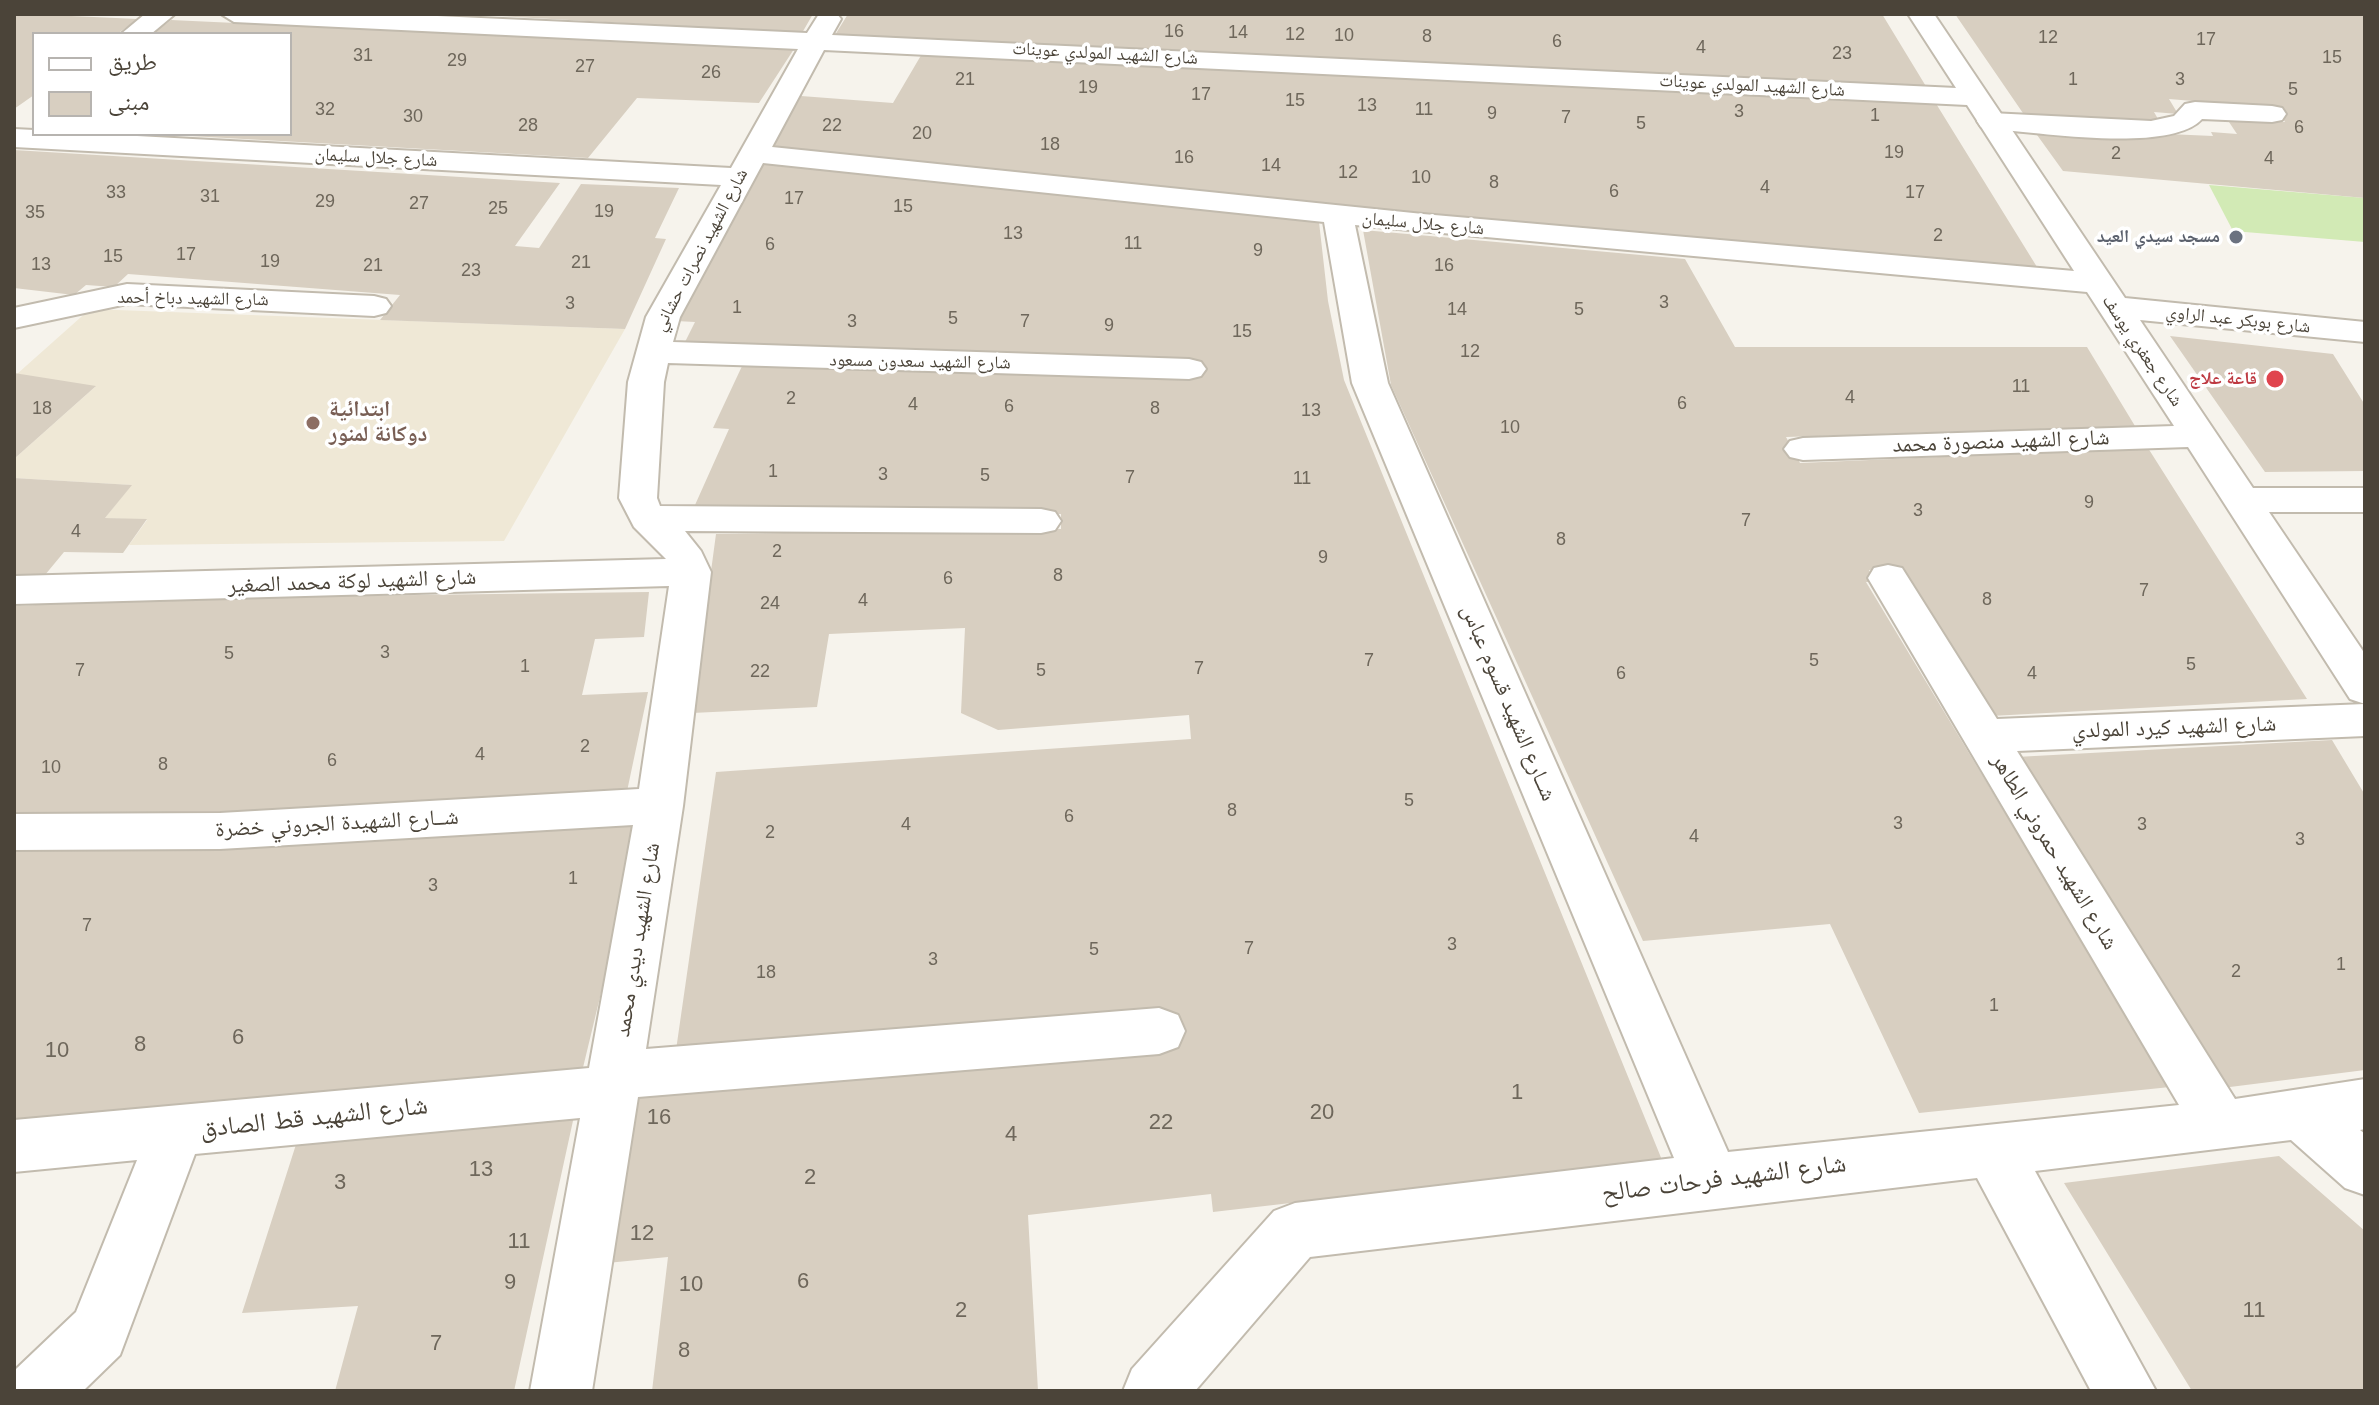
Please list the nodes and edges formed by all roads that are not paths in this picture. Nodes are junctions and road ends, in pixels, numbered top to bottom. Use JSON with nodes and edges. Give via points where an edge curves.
{"nodes":[{"id":1,"x":162,"y":14,"type":"edge"},
{"id":2,"x":234,"y":14,"type":"edge"},
{"id":3,"x":1921,"y":14,"type":"edge"},
{"id":4,"x":823,"y":27,"type":"edge"},
{"id":5,"x":137,"y":32,"type":"edge"},
{"id":6,"x":1984,"y":109,"type":"junction"},
{"id":7,"x":2272,"y":114,"type":"dead end"},
{"id":8,"x":242,"y":136,"type":"edge"},
{"id":9,"x":745,"y":165,"type":"junction"},
{"id":10,"x":1338,"y":216,"type":"junction"},
{"id":11,"x":2104,"y":295,"type":"junction"},
{"id":12,"x":374,"y":306,"type":"dead end"},
{"id":13,"x":14,"y":318,"type":"edge"},
{"id":14,"x":2364,"y":334,"type":"edge"},
{"id":15,"x":652,"y":352,"type":"junction"},
{"id":16,"x":1189,"y":369,"type":"dead end"},
{"id":17,"x":2199,"y":436,"type":"junction"},
{"id":18,"x":1803,"y":449,"type":"dead end"},
{"id":19,"x":2244,"y":500,"type":"junction"},
{"id":20,"x":2365,"y":500,"type":"edge"},
{"id":21,"x":644,"y":512,"type":"junction"},
{"id":22,"x":1041,"y":521,"type":"dead end"},
{"id":23,"x":691,"y":572,"type":"junction"},
{"id":24,"x":1888,"y":578,"type":"dead end"},
{"id":25,"x":14,"y":590,"type":"edge"},
{"id":26,"x":2365,"y":688,"type":"edge"},
{"id":27,"x":2365,"y":720,"type":"edge"},
{"id":28,"x":1983,"y":736,"type":"junction"},
{"id":29,"x":660,"y":806,"type":"junction"},
{"id":30,"x":14,"y":832,"type":"edge"},
{"id":31,"x":1159,"y":1031,"type":"dead end"},
{"id":32,"x":615,"y":1082,"type":"junction"},
{"id":33,"x":2365,"y":1104,"type":"edge"},
{"id":34,"x":2300,"y":1114,"type":"junction"},
{"id":35,"x":2221,"y":1126,"type":"junction"},
{"id":36,"x":176,"y":1132,"type":"junction"},
{"id":37,"x":14,"y":1146,"type":"edge"},
{"id":38,"x":1991,"y":1148,"type":"junction"},
{"id":39,"x":2365,"y":1169,"type":"edge"},
{"id":40,"x":1712,"y":1180,"type":"junction"},
{"id":41,"x":38,"y":1391,"type":"edge"},
{"id":42,"x":561,"y":1391,"type":"edge"},
{"id":43,"x":1154,"y":1391,"type":"edge"},
{"id":44,"x":2125,"y":1391,"type":"edge"}],
"edges":[{"from":1,"to":5,"type":"street"},
{"from":2,"to":4,"type":"street","name":"شارع الشهيد المولدي عوينات"},
{"from":3,"to":6,"type":"street","name":"شارع جعفري يوسف"},
{"from":4,"to":6,"type":"street","name":"شارع الشهيد المولدي عوينات"},
{"from":4,"to":9,"type":"street","name":"شارع الشهيد نصرات حشاني"},
{"from":6,"to":7,"type":"street","name":"شارع الشهيد المولدي عوينات","via":[[2151,130],[2184,122],[2195,110]]},
{"from":6,"to":11,"type":"street","name":"شارع جعفري يوسف"},
{"from":8,"to":9,"type":"street","name":"شارع جلال سليمان"},
{"from":9,"to":10,"type":"street","name":"شارع جلال سليمان"},
{"from":9,"to":15,"type":"street","name":"شارع الشهيد نصرات حشاني","via":[[663,317]]},
{"from":10,"to":11,"type":"street","name":"شارع جلال سليمان"},
{"from":10,"to":40,"type":"street","name":"شــارع الشهيد قسوم عباس","via":[[1370,383]]},
{"from":11,"to":14,"type":"street","name":"شارع بوبكر عبد الراوي"},
{"from":11,"to":17,"type":"street","name":"شارع جعفري يوسف"},
{"from":12,"to":13,"type":"street","name":"شارع الشهيد دباخ أحمد","via":[[127,294]]},
{"from":15,"to":16,"type":"street","name":"شارع الشهيد سعدون مسعود"},
{"from":15,"to":21,"type":"street","name":"شارع الشهيد نصرات حشاني","via":[[637,489]]},
{"from":17,"to":18,"type":"street","name":"شارع الشهيد منصورة محمد"},
{"from":17,"to":19,"type":"street","name":"شارع جعفري يوسف"},
{"from":19,"to":20,"type":"street"},
{"from":19,"to":26,"type":"street","name":"شارع جعفري يوسف"},
{"from":21,"to":22,"type":"street"},
{"from":21,"to":23,"type":"street","via":[[680,545]]},
{"from":23,"to":25,"type":"street","name":"شارع الشهيد لوكة محمد الصغير"},
{"from":23,"to":29,"type":"street","name":"شارع الشهيد ديدي محمد"},
{"from":24,"to":28,"type":"street","name":"شارع الشهيد حمروني الطاهر"},
{"from":27,"to":28,"type":"street","name":"شارع الشهيد كيرد المولدي"},
{"from":28,"to":35,"type":"street","name":"شارع الشهيد حمروني الطاهر"},
{"from":29,"to":30,"type":"street","name":"شــارع الشهيدة الجروني خضرة","via":[[220,831]]},
{"from":29,"to":32,"type":"street","name":"شارع الشهيد ديدي محمد"},
{"from":31,"to":32,"type":"street","name":"شارع الشهيد قط الصادق"},
{"from":32,"to":36,"type":"street","name":"شارع الشهيد قط الصادق"},
{"from":32,"to":42,"type":"street","name":"شارع الشهيد ديدي محمد"},
{"from":33,"to":34,"type":"street","name":"شارع الشهيد فرحات صالح"},
{"from":34,"to":35,"type":"street","name":"شارع الشهيد فرحات صالح"},
{"from":34,"to":39,"type":"street"},
{"from":35,"to":38,"type":"street","name":"شارع الشهيد فرحات صالح"},
{"from":36,"to":37,"type":"street","name":"شارع الشهيد قط الصادق"},
{"from":36,"to":41,"type":"street","via":[[98,1333]]},
{"from":38,"to":40,"type":"street","name":"شارع الشهيد فرحات صالح"},
{"from":38,"to":44,"type":"street"},
{"from":40,"to":43,"type":"street","name":"شارع الشهيد فرحات صالح","via":[[1295,1231]]}]}
